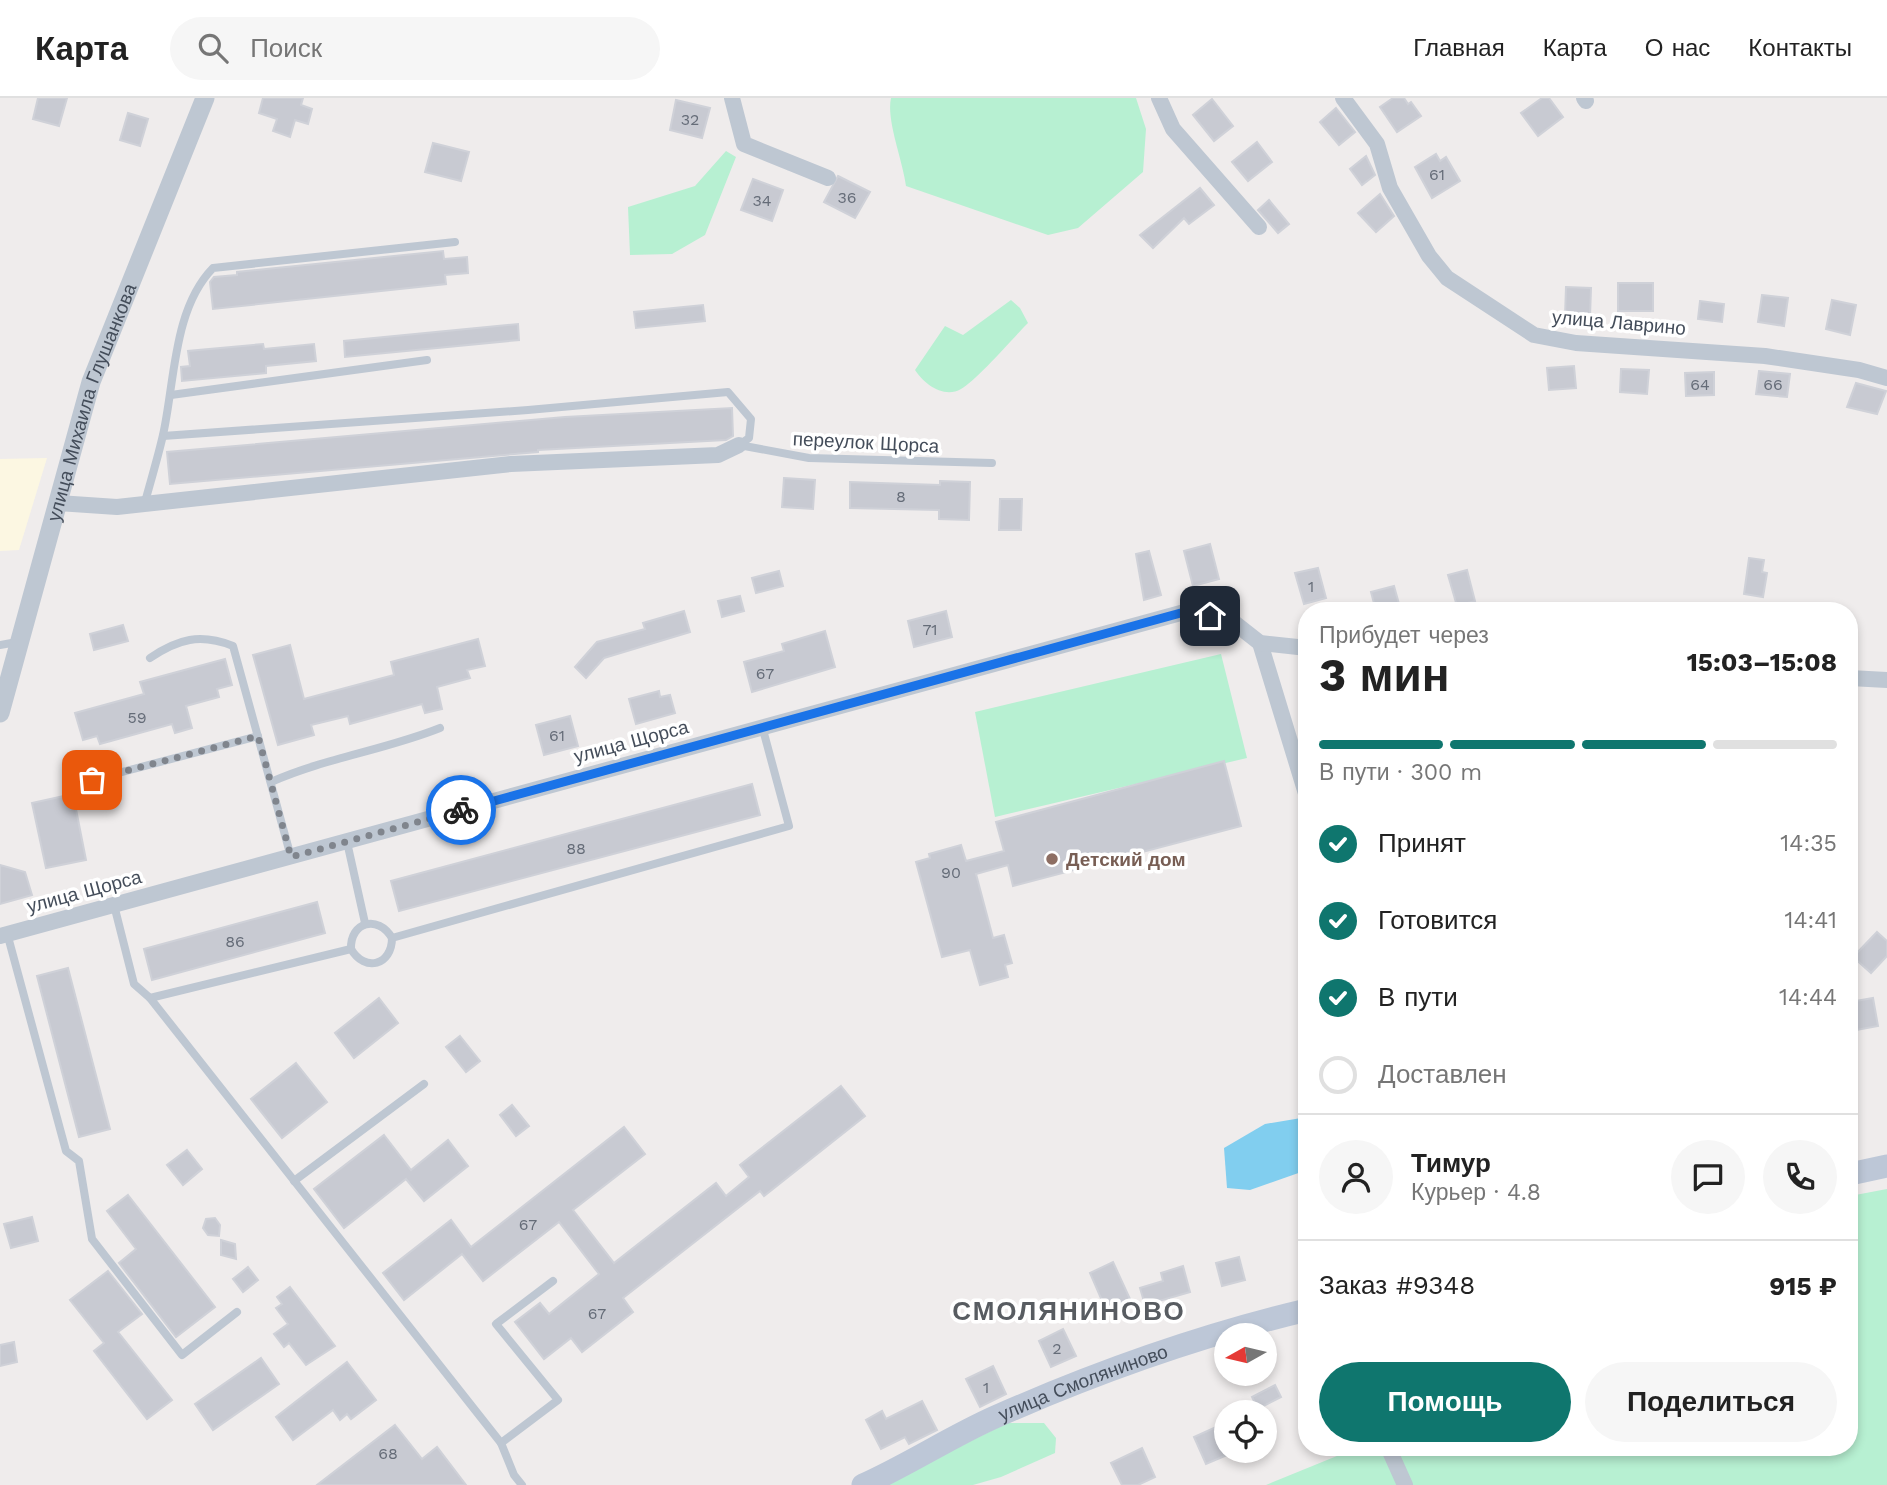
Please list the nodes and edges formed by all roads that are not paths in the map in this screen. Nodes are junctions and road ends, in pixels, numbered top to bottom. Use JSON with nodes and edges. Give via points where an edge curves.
{"nodes":[{"id":1,"x":205,"y":98,"type":"edge"},
{"id":2,"x":732,"y":98,"type":"edge"},
{"id":3,"x":1158,"y":98,"type":"edge"},
{"id":4,"x":1343,"y":98,"type":"edge"},
{"id":5,"x":828,"y":178,"type":"dead end"},
{"id":6,"x":1259,"y":227,"type":"dead end"},
{"id":7,"x":455,"y":242,"type":"dead end"},
{"id":8,"x":427,"y":360,"type":"dead end"},
{"id":9,"x":1887,"y":378,"type":"edge"},
{"id":10,"x":171,"y":395,"type":"junction"},
{"id":11,"x":163,"y":436,"type":"junction"},
{"id":12,"x":739,"y":445,"type":"junction"},
{"id":13,"x":992,"y":463,"type":"dead end"},
{"id":14,"x":145,"y":502,"type":"junction"},
{"id":15,"x":58,"y":503,"type":"junction"},
{"id":16,"x":20,"y":642,"type":"junction"},
{"id":17,"x":1264,"y":643,"type":"junction"},
{"id":18,"x":0,"y":645,"type":"edge"},
{"id":19,"x":1298,"y":647,"type":"edge"},
{"id":20,"x":150,"y":658,"type":"dead end"},
{"id":21,"x":1858,"y":678,"type":"edge"},
{"id":22,"x":1887,"y":680,"type":"edge"},
{"id":23,"x":0,"y":713,"type":"edge"},
{"id":24,"x":762,"y":726,"type":"junction"},
{"id":25,"x":440,"y":728,"type":"dead end"},
{"id":26,"x":258,"y":736,"type":"junction"},
{"id":27,"x":1298,"y":765,"type":"edge"},
{"id":28,"x":92,"y":780,"type":"dead end"},
{"id":29,"x":271,"y":782,"type":"junction"},
{"id":30,"x":347,"y":842,"type":"junction"},
{"id":31,"x":291,"y":857,"type":"junction"},
{"id":32,"x":114,"y":905,"type":"junction"},
{"id":33,"x":366,"y":923,"type":"junction"},
{"id":34,"x":4,"y":934,"type":"edge"},
{"id":35,"x":392,"y":938,"type":"junction"},
{"id":36,"x":351,"y":949,"type":"junction"},
{"id":37,"x":150,"y":998,"type":"junction"},
{"id":38,"x":424,"y":1084,"type":"dead end"},
{"id":39,"x":1887,"y":1166,"type":"edge"},
{"id":40,"x":1858,"y":1172,"type":"edge"},
{"id":41,"x":294,"y":1181,"type":"junction"},
{"id":42,"x":553,"y":1281,"type":"dead end"},
{"id":43,"x":237,"y":1312,"type":"dead end"},
{"id":44,"x":1298,"y":1312,"type":"edge"},
{"id":45,"x":501,"y":1443,"type":"junction"},
{"id":46,"x":1392,"y":1456,"type":"edge"},
{"id":47,"x":868,"y":1484,"type":"edge"},
{"id":48,"x":522,"y":1485,"type":"edge"},
{"id":49,"x":1405,"y":1485,"type":"edge"}],
"edges":[{"from":1,"to":15,"type":"street","name":"улица Михаила Глушанкова","via":[[91,382]]},
{"from":2,"to":5,"type":"street","via":[[744,144]]},
{"from":3,"to":6,"type":"street","via":[[1173,128]]},
{"from":4,"to":9,"type":"street","name":"улица Лаврино","via":[[1377,144],[1390,188],[1429,256],[1447,278],[1534,335],[1765,356]]},
{"from":7,"to":10,"type":"lane","via":[[213,268],[201,281],[184,321]]},
{"from":8,"to":10,"type":"lane"},
{"from":10,"to":11,"type":"lane"},
{"from":11,"to":12,"type":"lane","via":[[728,392],[751,419],[750,438]]},
{"from":11,"to":14,"type":"lane"},
{"from":12,"to":13,"type":"lane","name":"переулок Щорса","via":[[808,458]]},
{"from":12,"to":14,"type":"street","via":[[719,455],[511,464]]},
{"from":14,"to":15,"type":"street","via":[[117,507]]},
{"from":15,"to":16,"type":"street","name":"улица Михаила Глушанкова"},
{"from":16,"to":18,"type":"lane"},
{"from":16,"to":23,"type":"street","name":"улица Михаила Глушанкова"},
{"from":17,"to":19,"type":"street"},
{"from":17,"to":24,"type":"street","name":"улица Щорса","via":[[1232,621],[1188,611]]},
{"from":17,"to":27,"type":"street"},
{"from":20,"to":26,"type":"lane","via":[[174,642],[213,638],[233,646]]},
{"from":21,"to":22,"type":"street"},
{"from":24,"to":30,"type":"street","name":"улица Щорса"},
{"from":24,"to":35,"type":"lane","via":[[789,826]]},
{"from":25,"to":29,"type":"lane"},
{"from":26,"to":28,"type":"lane"},
{"from":26,"to":29,"type":"lane"},
{"from":29,"to":31,"type":"lane"},
{"from":30,"to":31,"type":"street","name":"улица Щорса"},
{"from":30,"to":33,"type":"lane"},
{"from":31,"to":32,"type":"street","name":"улица Щорса"},
{"from":32,"to":34,"type":"street","name":"улица Щорса"},
{"from":32,"to":37,"type":"lane","via":[[134,984]]},
{"from":33,"to":35,"type":"lane","via":[[386,928]]},
{"from":33,"to":36,"type":"lane","via":[[356,929]]},
{"from":34,"to":43,"type":"lane","via":[[66,1151],[79,1161],[92,1238],[182,1355]]},
{"from":35,"to":36,"type":"lane","via":[[387,958],[377,964],[356,959]]},
{"from":36,"to":37,"type":"lane"},
{"from":37,"to":41,"type":"lane"},
{"from":38,"to":41,"type":"lane"},
{"from":39,"to":40,"type":"main road"},
{"from":41,"to":45,"type":"lane"},
{"from":42,"to":45,"type":"lane","via":[[496,1324],[558,1400]]},
{"from":44,"to":47,"type":"main road","name":"улица Смоляниново","via":[[1162,1352],[995,1417]]},
{"from":45,"to":48,"type":"lane"},
{"from":46,"to":49,"type":"street"}]}
